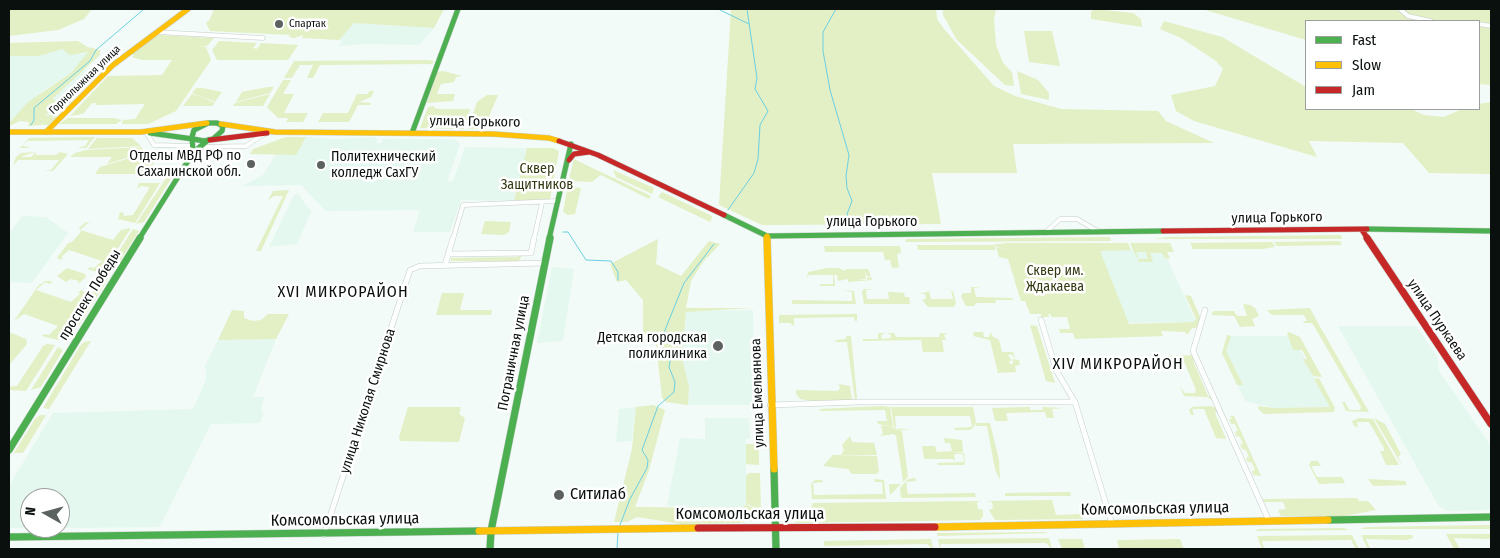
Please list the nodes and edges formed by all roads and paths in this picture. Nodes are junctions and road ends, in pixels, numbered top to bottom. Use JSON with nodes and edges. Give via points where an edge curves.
{"nodes":[{"id":1,"x":188,"y":9,"type":"edge"},
{"id":2,"x":458,"y":9,"type":"edge"},
{"id":3,"x":1400,"y":9,"type":"edge"},
{"id":4,"x":1426,"y":20,"type":"edge"},
{"id":5,"x":155,"y":32,"type":"junction"},
{"id":6,"x":263,"y":38,"type":"dead end"},
{"id":7,"x":208,"y":123,"type":"junction"},
{"id":8,"x":221,"y":124,"type":"junction"},
{"id":9,"x":9,"y":132,"type":"edge"},
{"id":10,"x":46,"y":132,"type":"junction"},
{"id":11,"x":144,"y":132,"type":"junction"},
{"id":12,"x":276,"y":132,"type":"junction"},
{"id":13,"x":265,"y":133,"type":"junction"},
{"id":14,"x":412,"y":133,"type":"junction"},
{"id":15,"x":208,"y":140,"type":"junction"},
{"id":16,"x":563,"y":142,"type":"junction"},
{"id":17,"x":571,"y":144,"type":"junction"},
{"id":18,"x":194,"y":145,"type":"junction"},
{"id":19,"x":179,"y":146,"type":"junction"},
{"id":20,"x":592,"y":152,"type":"junction"},
{"id":21,"x":566,"y":163,"type":"junction"},
{"id":22,"x":558,"y":201,"type":"junction"},
{"id":23,"x":542,"y":203,"type":"junction"},
{"id":24,"x":1362,"y":230,"type":"junction"},
{"id":25,"x":1491,"y":231,"type":"edge"},
{"id":26,"x":1100,"y":232,"type":"junction"},
{"id":27,"x":1045,"y":233,"type":"junction"},
{"id":28,"x":766,"y":236,"type":"junction"},
{"id":29,"x":531,"y":253,"type":"junction"},
{"id":30,"x":448,"y":254,"type":"junction"},
{"id":31,"x":545,"y":263,"type":"junction"},
{"id":32,"x":529,"y":264,"type":"junction"},
{"id":33,"x":445,"y":265,"type":"junction"},
{"id":34,"x":1205,"y":310,"type":"dead end"},
{"id":35,"x":1041,"y":320,"type":"dead end"},
{"id":36,"x":1075,"y":402,"type":"junction"},
{"id":37,"x":770,"y":406,"type":"junction"},
{"id":38,"x":1491,"y":424,"type":"edge"},
{"id":39,"x":9,"y":450,"type":"edge"},
{"id":40,"x":1491,"y":517,"type":"edge"},
{"id":41,"x":1270,"y":522,"type":"junction"},
{"id":42,"x":1112,"y":524,"type":"junction"},
{"id":43,"x":776,"y":529,"type":"junction"},
{"id":44,"x":491,"y":531,"type":"junction"},
{"id":45,"x":324,"y":534,"type":"junction"},
{"id":46,"x":9,"y":537,"type":"edge"},
{"id":47,"x":490,"y":549,"type":"edge"},
{"id":48,"x":776,"y":549,"type":"edge"}],
"edges":[{"from":1,"to":5,"type":"main road","name":"Горнолыжная улица"},
{"from":2,"to":14,"type":"main road"},
{"from":3,"to":4,"type":"street","via":[[1408,16]]},
{"from":5,"to":6,"type":"street"},
{"from":5,"to":10,"type":"main road","name":"Горнолыжная улица","via":[[106,72]]},
{"from":7,"to":8,"type":"main road","name":"улица Горького"},
{"from":7,"to":11,"type":"main road"},
{"from":7,"to":18,"type":"main road","via":[[194,130]]},
{"from":8,"to":12,"type":"main road","name":"улица Горького"},
{"from":8,"to":15,"type":"main road","name":"проспект Победы","via":[[222,131]]},
{"from":9,"to":10,"type":"main road"},
{"from":10,"to":11,"type":"main road"},
{"from":11,"to":18,"type":"main road"},
{"from":11,"to":19,"type":"street","via":[[154,145]]},
{"from":12,"to":13,"type":"main road","name":"улица Горького"},
{"from":12,"to":14,"type":"main road","name":"улица Горького"},
{"from":13,"to":15,"type":"main road","name":"улица Горького"},
{"from":13,"to":18,"type":"street","via":[[246,146]]},
{"from":14,"to":16,"type":"main road","name":"улица Горького","via":[[531,136]]},
{"from":15,"to":18,"type":"main road","name":"проспект Победы"},
{"from":15,"to":18,"type":"main road","name":"улица Горького"},
{"from":16,"to":17,"type":"main road","name":"улица Горького"},
{"from":16,"to":21,"type":"main road","name":"Пограничная улица"},
{"from":17,"to":20,"type":"main road","name":"улица Горького"},
{"from":17,"to":21,"type":"main road","name":"Пограничная улица"},
{"from":18,"to":19,"type":"street"},
{"from":18,"to":19,"type":"street"},
{"from":18,"to":39,"type":"main road","name":"проспект Победы"},
{"from":20,"to":21,"type":"main road","via":[[574,154]]},
{"from":20,"to":28,"type":"main road","name":"улица Горького"},
{"from":21,"to":22,"type":"main road","name":"Пограничная улица"},
{"from":22,"to":23,"type":"street"},
{"from":22,"to":31,"type":"main road","name":"Пограничная улица"},
{"from":23,"to":29,"type":"street"},
{"from":23,"to":30,"type":"street","via":[[463,205]]},
{"from":24,"to":25,"type":"main road","name":"улица Горького"},
{"from":24,"to":26,"type":"main road","name":"улица Горького"},
{"from":24,"to":38,"type":"main road","name":"улица Пуркаева"},
{"from":26,"to":27,"type":"main road","name":"улица Горького"},
{"from":26,"to":27,"type":"street","via":[[1077,219],[1060,219]]},
{"from":27,"to":28,"type":"main road","name":"улица Горького"},
{"from":28,"to":37,"type":"main road","name":"улица Емельянова"},
{"from":29,"to":30,"type":"street"},
{"from":29,"to":32,"type":"street"},
{"from":30,"to":33,"type":"street"},
{"from":31,"to":32,"type":"street"},
{"from":31,"to":44,"type":"main road","name":"Пограничная улица"},
{"from":32,"to":33,"type":"street"},
{"from":33,"to":45,"type":"street","name":"улица Николая Смирнова","via":[[413,268],[406,280]]},
{"from":34,"to":41,"type":"street","via":[[1193,351]]},
{"from":35,"to":36,"type":"street","via":[[1056,370]]},
{"from":36,"to":37,"type":"street","via":[[859,402]]},
{"from":36,"to":42,"type":"street"},
{"from":37,"to":43,"type":"main road","name":"улица Емельянова"},
{"from":40,"to":41,"type":"main road","name":"Комсомольская улица"},
{"from":41,"to":42,"type":"main road","name":"Комсомольская улица"},
{"from":42,"to":43,"type":"main road","name":"Комсомольская улица"},
{"from":43,"to":44,"type":"main road","name":"Комсомольская улица"},
{"from":43,"to":48,"type":"main road","name":"улица Емельянова"},
{"from":44,"to":45,"type":"main road","name":"Комсомольская улица"},
{"from":44,"to":47,"type":"main road","name":"Пограничная улица"},
{"from":45,"to":46,"type":"main road","name":"Комсомольская улица"}]}
